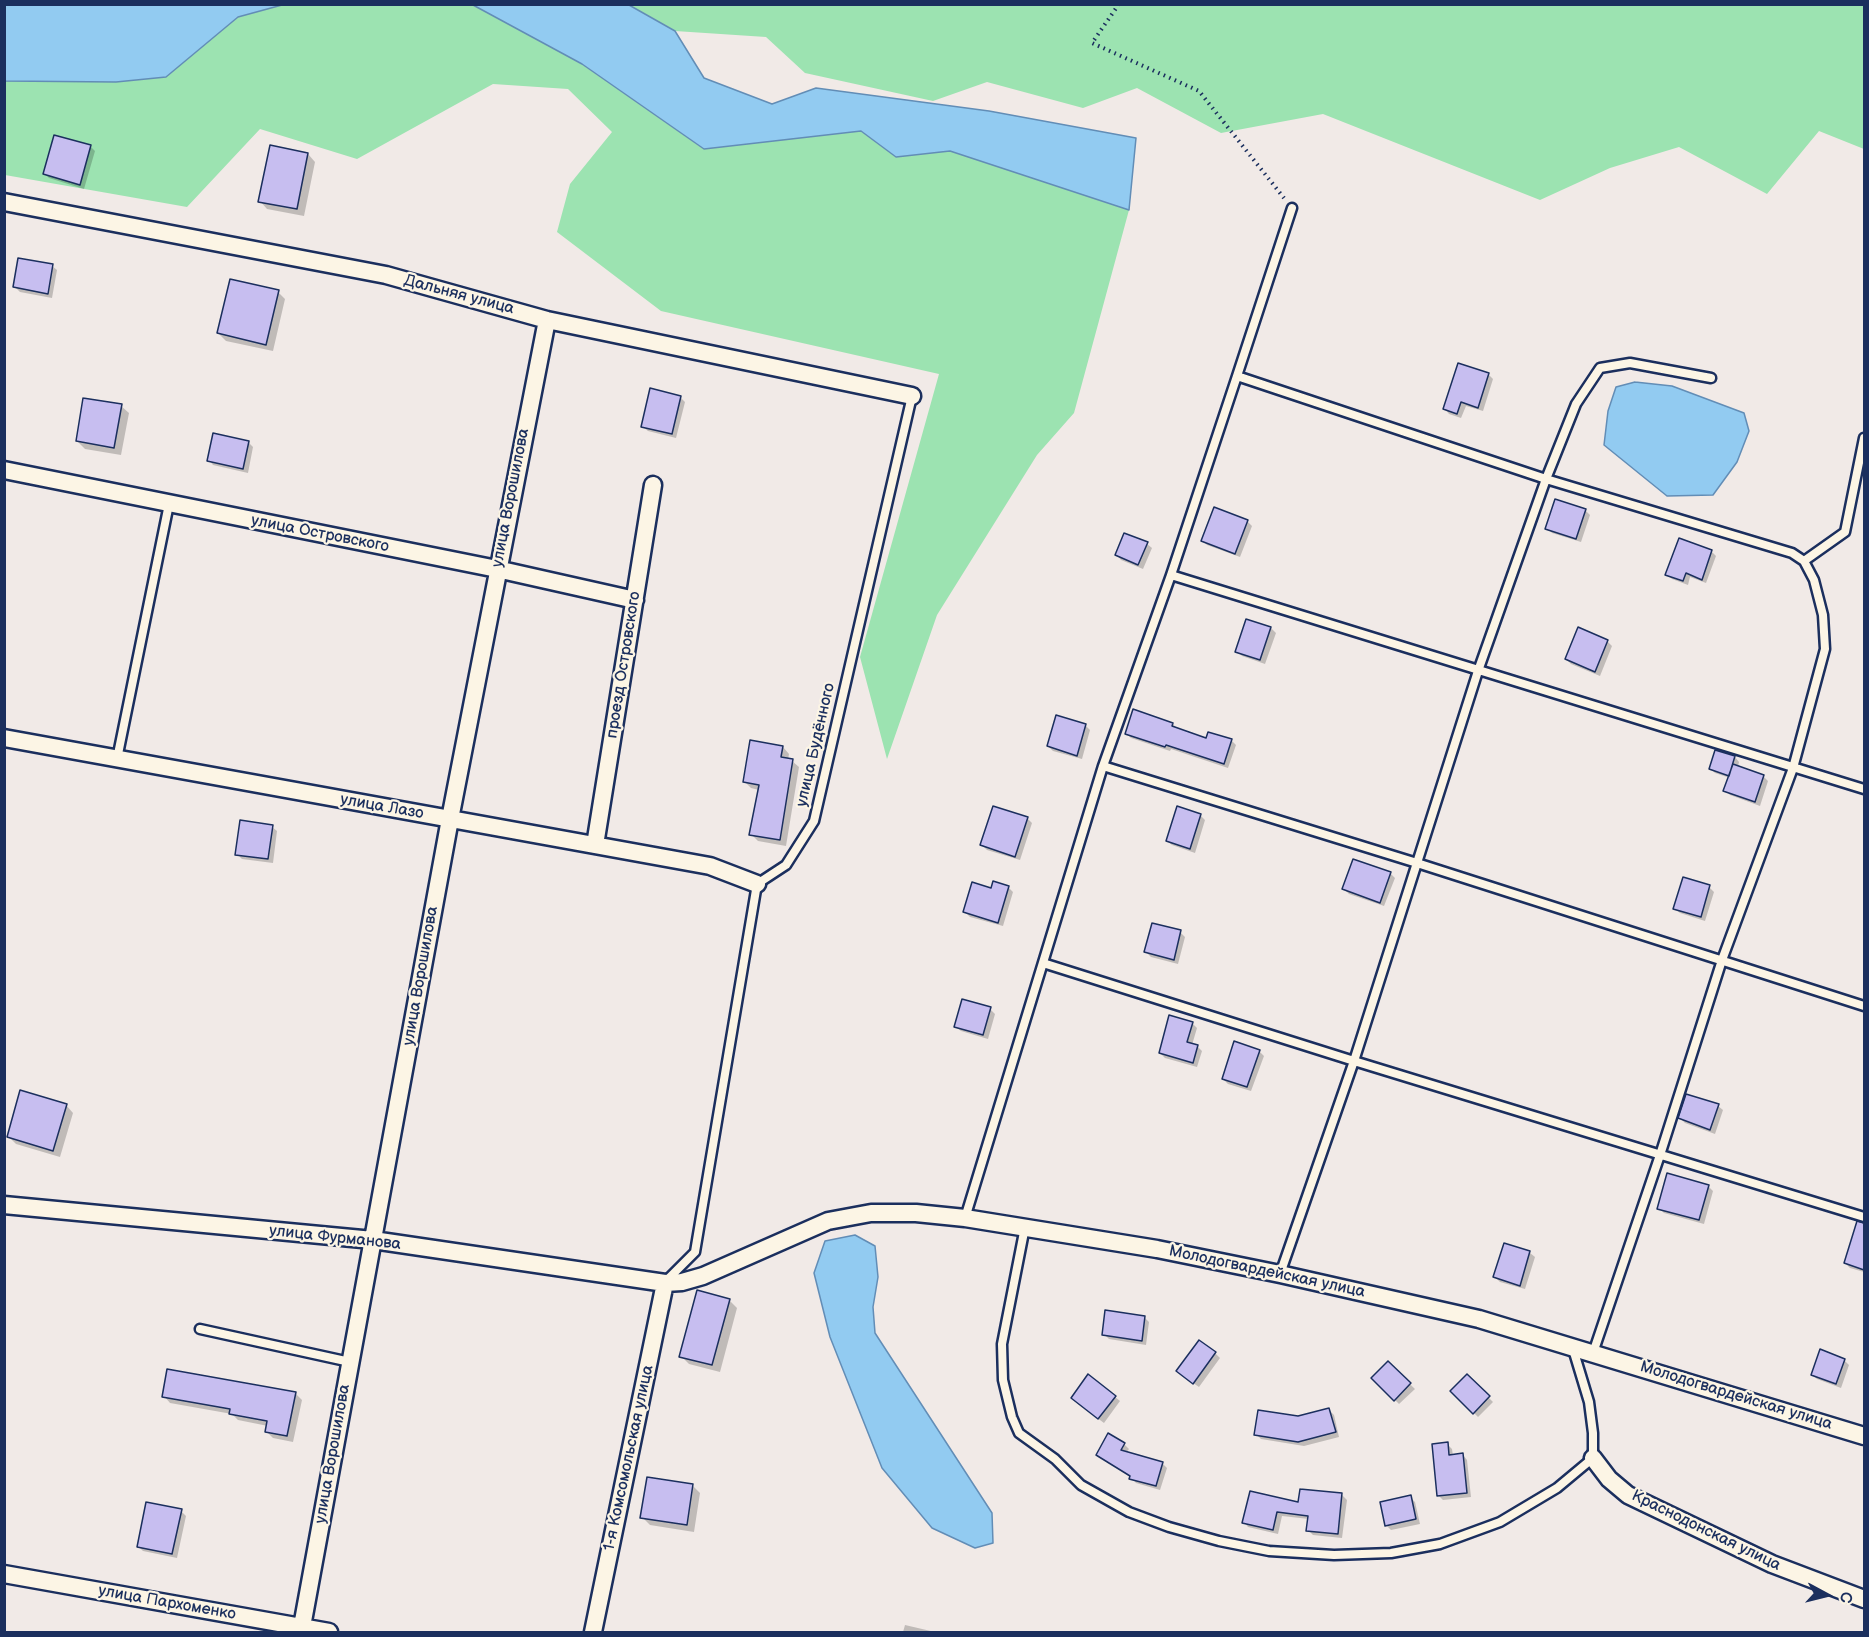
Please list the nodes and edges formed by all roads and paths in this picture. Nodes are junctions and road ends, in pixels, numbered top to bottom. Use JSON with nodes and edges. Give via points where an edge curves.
{"nodes":[{"id":1,"x":1119,"y":4,"type":"edge"},
{"id":2,"x":4,"y":202,"type":"edge"},
{"id":3,"x":1292,"y":208,"type":"joint"},
{"id":4,"x":547,"y":320,"type":"junction"},
{"id":5,"x":1236,"y":376,"type":"junction"},
{"id":6,"x":1711,"y":378,"type":"dead end"},
{"id":7,"x":912,"y":396,"type":"joint"},
{"id":8,"x":1864,"y":438,"type":"edge"},
{"id":9,"x":4,"y":470,"type":"edge"},
{"id":10,"x":1546,"y":479,"type":"junction"},
{"id":11,"x":653,"y":485,"type":"dead end"},
{"id":12,"x":169,"y":504,"type":"junction"},
{"id":13,"x":1804,"y":561,"type":"junction"},
{"id":14,"x":497,"y":569,"type":"junction"},
{"id":15,"x":1171,"y":575,"type":"junction"},
{"id":16,"x":635,"y":600,"type":"junction"},
{"id":17,"x":1478,"y":671,"type":"junction"},
{"id":18,"x":4,"y":738,"type":"edge"},
{"id":19,"x":117,"y":759,"type":"junction"},
{"id":20,"x":1103,"y":766,"type":"junction"},
{"id":21,"x":1793,"y":768,"type":"junction"},
{"id":22,"x":1864,"y":789,"type":"edge"},
{"id":23,"x":450,"y":819,"type":"junction"},
{"id":24,"x":594,"y":845,"type":"junction"},
{"id":25,"x":1417,"y":863,"type":"junction"},
{"id":26,"x":757,"y":884,"type":"junction"},
{"id":27,"x":1722,"y":960,"type":"junction"},
{"id":28,"x":1043,"y":963,"type":"junction"},
{"id":29,"x":1864,"y":1006,"type":"edge"},
{"id":30,"x":1354,"y":1061,"type":"junction"},
{"id":31,"x":1660,"y":1155,"type":"junction"},
{"id":32,"x":4,"y":1205,"type":"edge"},
{"id":33,"x":1864,"y":1217,"type":"edge"},
{"id":34,"x":965,"y":1218,"type":"junction"},
{"id":35,"x":1025,"y":1227,"type":"junction"},
{"id":36,"x":373,"y":1240,"type":"junction"},
{"id":37,"x":1280,"y":1274,"type":"junction"},
{"id":38,"x":665,"y":1283,"type":"junction"},
{"id":39,"x":200,"y":1329,"type":"dead end"},
{"id":40,"x":1572,"y":1347,"type":"junction"},
{"id":41,"x":1593,"y":1353,"type":"junction"},
{"id":42,"x":350,"y":1362,"type":"junction"},
{"id":43,"x":1864,"y":1436,"type":"edge"},
{"id":44,"x":1593,"y":1458,"type":"junction"},
{"id":45,"x":4,"y":1574,"type":"edge"},
{"id":46,"x":1864,"y":1599,"type":"edge"},
{"id":47,"x":301,"y":1630,"type":"edge"},
{"id":48,"x":329,"y":1632,"type":"edge"},
{"id":49,"x":593,"y":1632,"type":"edge"}],
"edges":[{"from":1,"to":3,"type":"path","via":[[1092,43],[1199,91]]},
{"from":2,"to":4,"type":"street","name":"Дальняя улица","via":[[386,275]]},
{"from":3,"to":5,"type":"lane"},
{"from":4,"to":7,"type":"street","name":"Дальняя улица"},
{"from":4,"to":14,"type":"street","name":"улица Ворошилова"},
{"from":5,"to":10,"type":"lane"},
{"from":5,"to":15,"type":"lane"},
{"from":6,"to":10,"type":"lane","via":[[1630,363],[1600,369],[1576,404]]},
{"from":7,"to":26,"type":"lane","name":"улица Будённого","via":[[814,821],[786,865]]},
{"from":8,"to":13,"type":"lane","via":[[1845,532]]},
{"from":9,"to":12,"type":"street","name":"улица Островского"},
{"from":10,"to":13,"type":"lane","via":[[1792,553]]},
{"from":10,"to":17,"type":"lane"},
{"from":11,"to":16,"type":"street","name":"проезд Островского"},
{"from":12,"to":14,"type":"street","name":"улица Островского"},
{"from":12,"to":19,"type":"lane"},
{"from":13,"to":21,"type":"lane","via":[[1814,580],[1823,615],[1825,649]]},
{"from":14,"to":16,"type":"street","name":"улица Островского"},
{"from":14,"to":23,"type":"street","name":"улица Ворошилова"},
{"from":15,"to":17,"type":"lane"},
{"from":15,"to":20,"type":"lane"},
{"from":16,"to":24,"type":"street","name":"проезд Островского"},
{"from":17,"to":21,"type":"lane"},
{"from":17,"to":25,"type":"lane"},
{"from":18,"to":19,"type":"street","name":"улица Лазо"},
{"from":19,"to":23,"type":"street","name":"улица Лазо"},
{"from":20,"to":25,"type":"lane"},
{"from":20,"to":28,"type":"lane"},
{"from":21,"to":22,"type":"lane"},
{"from":21,"to":27,"type":"lane"},
{"from":23,"to":24,"type":"street","name":"улица Лазо"},
{"from":23,"to":36,"type":"street","name":"улица Ворошилова"},
{"from":24,"to":26,"type":"street","name":"улица Лазо","via":[[710,866]]},
{"from":25,"to":27,"type":"lane"},
{"from":25,"to":30,"type":"lane"},
{"from":26,"to":38,"type":"lane","via":[[695,1252]]},
{"from":27,"to":29,"type":"lane"},
{"from":27,"to":31,"type":"lane"},
{"from":28,"to":30,"type":"lane"},
{"from":28,"to":34,"type":"lane"},
{"from":30,"to":31,"type":"lane"},
{"from":30,"to":37,"type":"lane"},
{"from":31,"to":33,"type":"lane"},
{"from":31,"to":41,"type":"lane"},
{"from":32,"to":36,"type":"street","name":"улица Фурманова"},
{"from":34,"to":35,"type":"street","name":"Молодогвардейская улица"},
{"from":34,"to":38,"type":"street","name":"Молодогвардейская улица","via":[[871,1213],[828,1221],[703,1276]]},
{"from":35,"to":37,"type":"street","name":"Молодогвардейская улица"},
{"from":35,"to":44,"type":"lane","via":[[1002,1344],[1003,1380],[1012,1417],[1019,1433],[1055,1459],[1081,1485],[1129,1512],[1194,1534],[1269,1551],[1391,1553],[1440,1544],[1500,1522],[1557,1488]]},
{"from":36,"to":38,"type":"street","name":"улица Фурманова"},
{"from":36,"to":42,"type":"street","name":"улица Ворошилова"},
{"from":37,"to":40,"type":"street","name":"Молодогвардейская улица","via":[[1479,1319]]},
{"from":38,"to":49,"type":"street","name":"1-я Комсомольская улица"},
{"from":39,"to":42,"type":"lane"},
{"from":40,"to":41,"type":"street","name":"Молодогвардейская улица"},
{"from":40,"to":44,"type":"lane","via":[[1589,1402]]},
{"from":41,"to":43,"type":"street","name":"Молодогвардейская улица"},
{"from":42,"to":47,"type":"street","name":"улица Ворошилова"},
{"from":44,"to":46,"type":"street","name":"Краснодонская улица","via":[[1628,1495],[1772,1564]]},
{"from":45,"to":47,"type":"street","name":"улица Пархоменко"},
{"from":47,"to":48,"type":"street","name":"улица Пархоменко"}]}
